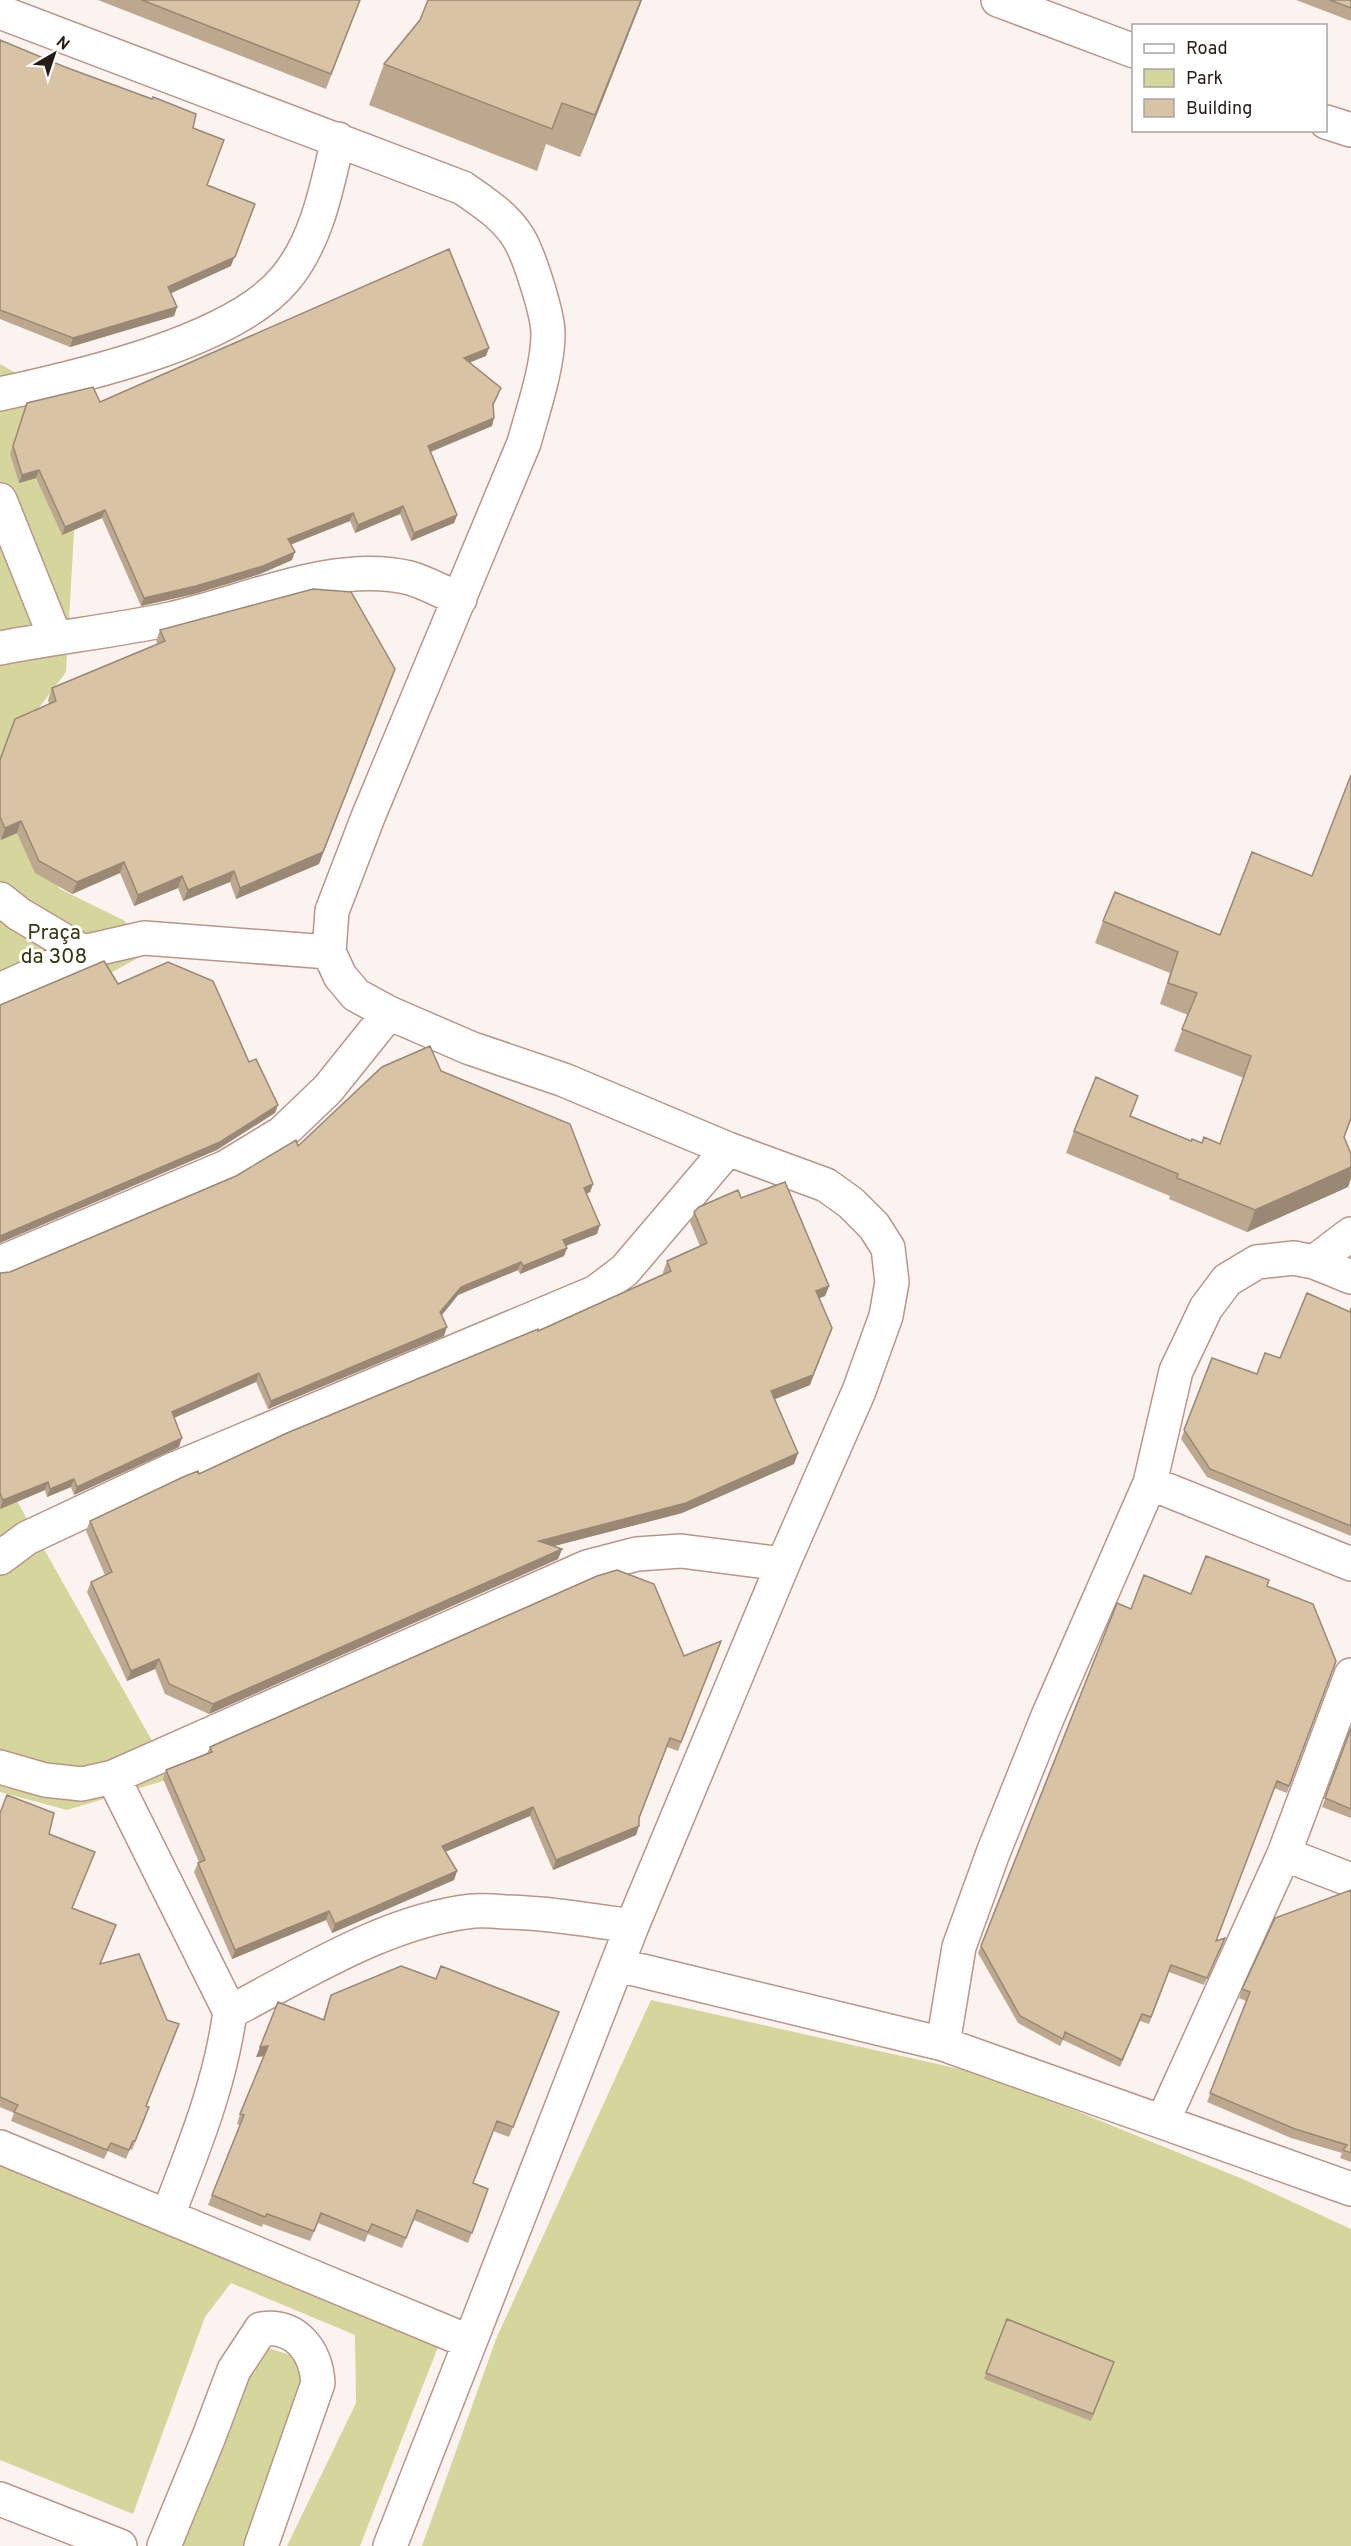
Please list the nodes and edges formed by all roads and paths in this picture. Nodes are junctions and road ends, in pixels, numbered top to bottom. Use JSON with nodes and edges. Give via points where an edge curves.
{"nodes":[{"id":1,"x":998,"y":0,"type":"edge"},
{"id":2,"x":0,"y":12,"type":"edge"},
{"id":3,"x":1132,"y":50,"type":"edge"},
{"id":4,"x":1327,"y":122,"type":"edge"},
{"id":5,"x":1351,"y":130,"type":"edge"},
{"id":6,"x":338,"y":139,"type":"junction"},
{"id":7,"x":0,"y":394,"type":"edge"},
{"id":8,"x":0,"y":500,"type":"edge"},
{"id":9,"x":460,"y":599,"type":"junction"},
{"id":10,"x":55,"y":637,"type":"junction"},
{"id":11,"x":0,"y":648,"type":"edge"},
{"id":12,"x":0,"y":899,"type":"edge"},
{"id":13,"x":83,"y":952,"type":"junction"},
{"id":14,"x":329,"y":952,"type":"junction"},
{"id":15,"x":0,"y":990,"type":"edge"},
{"id":16,"x":389,"y":1013,"type":"junction"},
{"id":17,"x":729,"y":1149,"type":"junction"},
{"id":18,"x":1351,"y":1234,"type":"edge"},
{"id":19,"x":1314,"y":1262,"type":"junction"},
{"id":20,"x":0,"y":1263,"type":"edge"},
{"id":21,"x":1351,"y":1277,"type":"edge"},
{"id":22,"x":1150,"y":1483,"type":"junction"},
{"id":23,"x":0,"y":1558,"type":"edge"},
{"id":24,"x":783,"y":1564,"type":"junction"},
{"id":25,"x":1351,"y":1564,"type":"edge"},
{"id":26,"x":1351,"y":1675,"type":"edge"},
{"id":27,"x":0,"y":1767,"type":"edge"},
{"id":28,"x":112,"y":1777,"type":"junction"},
{"id":29,"x":1284,"y":1854,"type":"junction"},
{"id":30,"x":1351,"y":1880,"type":"edge"},
{"id":31,"x":632,"y":1926,"type":"junction"},
{"id":32,"x":618,"y":1965,"type":"junction"},
{"id":33,"x":230,"y":2012,"type":"junction"},
{"id":34,"x":943,"y":2044,"type":"junction"},
{"id":35,"x":1163,"y":2121,"type":"junction"},
{"id":36,"x":0,"y":2147,"type":"edge"},
{"id":37,"x":1351,"y":2189,"type":"edge"},
{"id":38,"x":168,"y":2215,"type":"junction"},
{"id":39,"x":470,"y":2342,"type":"junction"},
{"id":40,"x":0,"y":2499,"type":"edge"},
{"id":41,"x":120,"y":2546,"type":"edge"},
{"id":42,"x":164,"y":2546,"type":"edge"},
{"id":43,"x":261,"y":2546,"type":"edge"},
{"id":44,"x":390,"y":2546,"type":"edge"}],
"edges":[{"from":1,"to":3,"type":"street"},
{"from":2,"to":6,"type":"street"},
{"from":4,"to":5,"type":"street"},
{"from":6,"to":7,"type":"street","via":[[322,205],[303,251],[271,294],[236,317],[126,363]]},
{"from":6,"to":9,"type":"street","via":[[463,188],[495,211],[518,237],[541,297],[548,333],[539,390],[524,442]]},
{"from":8,"to":10,"type":"street"},
{"from":9,"to":10,"type":"street","via":[[410,578],[361,574],[277,588],[171,619]]},
{"from":9,"to":14,"type":"street","via":[[332,911]]},
{"from":10,"to":11,"type":"street"},
{"from":12,"to":13,"type":"street"},
{"from":13,"to":14,"type":"street","via":[[144,938]]},
{"from":13,"to":15,"type":"street"},
{"from":14,"to":16,"type":"street","via":[[340,976],[356,995]]},
{"from":16,"to":17,"type":"street"},
{"from":16,"to":20,"type":"street","via":[[328,1089],[282,1133],[225,1167]]},
{"from":17,"to":23,"type":"street","via":[[625,1270],[596,1292],[172,1470],[27,1538]]},
{"from":17,"to":24,"type":"street","via":[[826,1185],[874,1226],[888,1248],[892,1282],[886,1316],[859,1391]]},
{"from":18,"to":19,"type":"street"},
{"from":19,"to":21,"type":"street"},
{"from":19,"to":22,"type":"street","via":[[1294,1258],[1257,1262],[1227,1280],[1206,1308],[1176,1371]]},
{"from":22,"to":25,"type":"street"},
{"from":22,"to":34,"type":"street","via":[[993,1853],[959,1947]]},
{"from":24,"to":28,"type":"street","via":[[681,1551],[638,1554],[587,1567]]},
{"from":24,"to":31,"type":"street"},
{"from":26,"to":29,"type":"street"},
{"from":27,"to":28,"type":"street","via":[[45,1780],[82,1784]]},
{"from":28,"to":33,"type":"street"},
{"from":29,"to":30,"type":"street"},
{"from":29,"to":35,"type":"street"},
{"from":31,"to":32,"type":"street"},
{"from":31,"to":33,"type":"street","via":[[475,1910],[441,1917],[343,1953]]},
{"from":32,"to":34,"type":"street"},
{"from":32,"to":39,"type":"street"},
{"from":33,"to":38,"type":"street","via":[[224,2055],[209,2107]]},
{"from":34,"to":35,"type":"street"},
{"from":35,"to":37,"type":"street"},
{"from":36,"to":38,"type":"street"},
{"from":38,"to":39,"type":"street"},
{"from":39,"to":44,"type":"street"},
{"from":40,"to":41,"type":"street"},
{"from":42,"to":43,"type":"street","via":[[234,2370],[261,2329],[274,2327],[298,2337],[309,2350],[317,2367],[318,2383]]}]}
